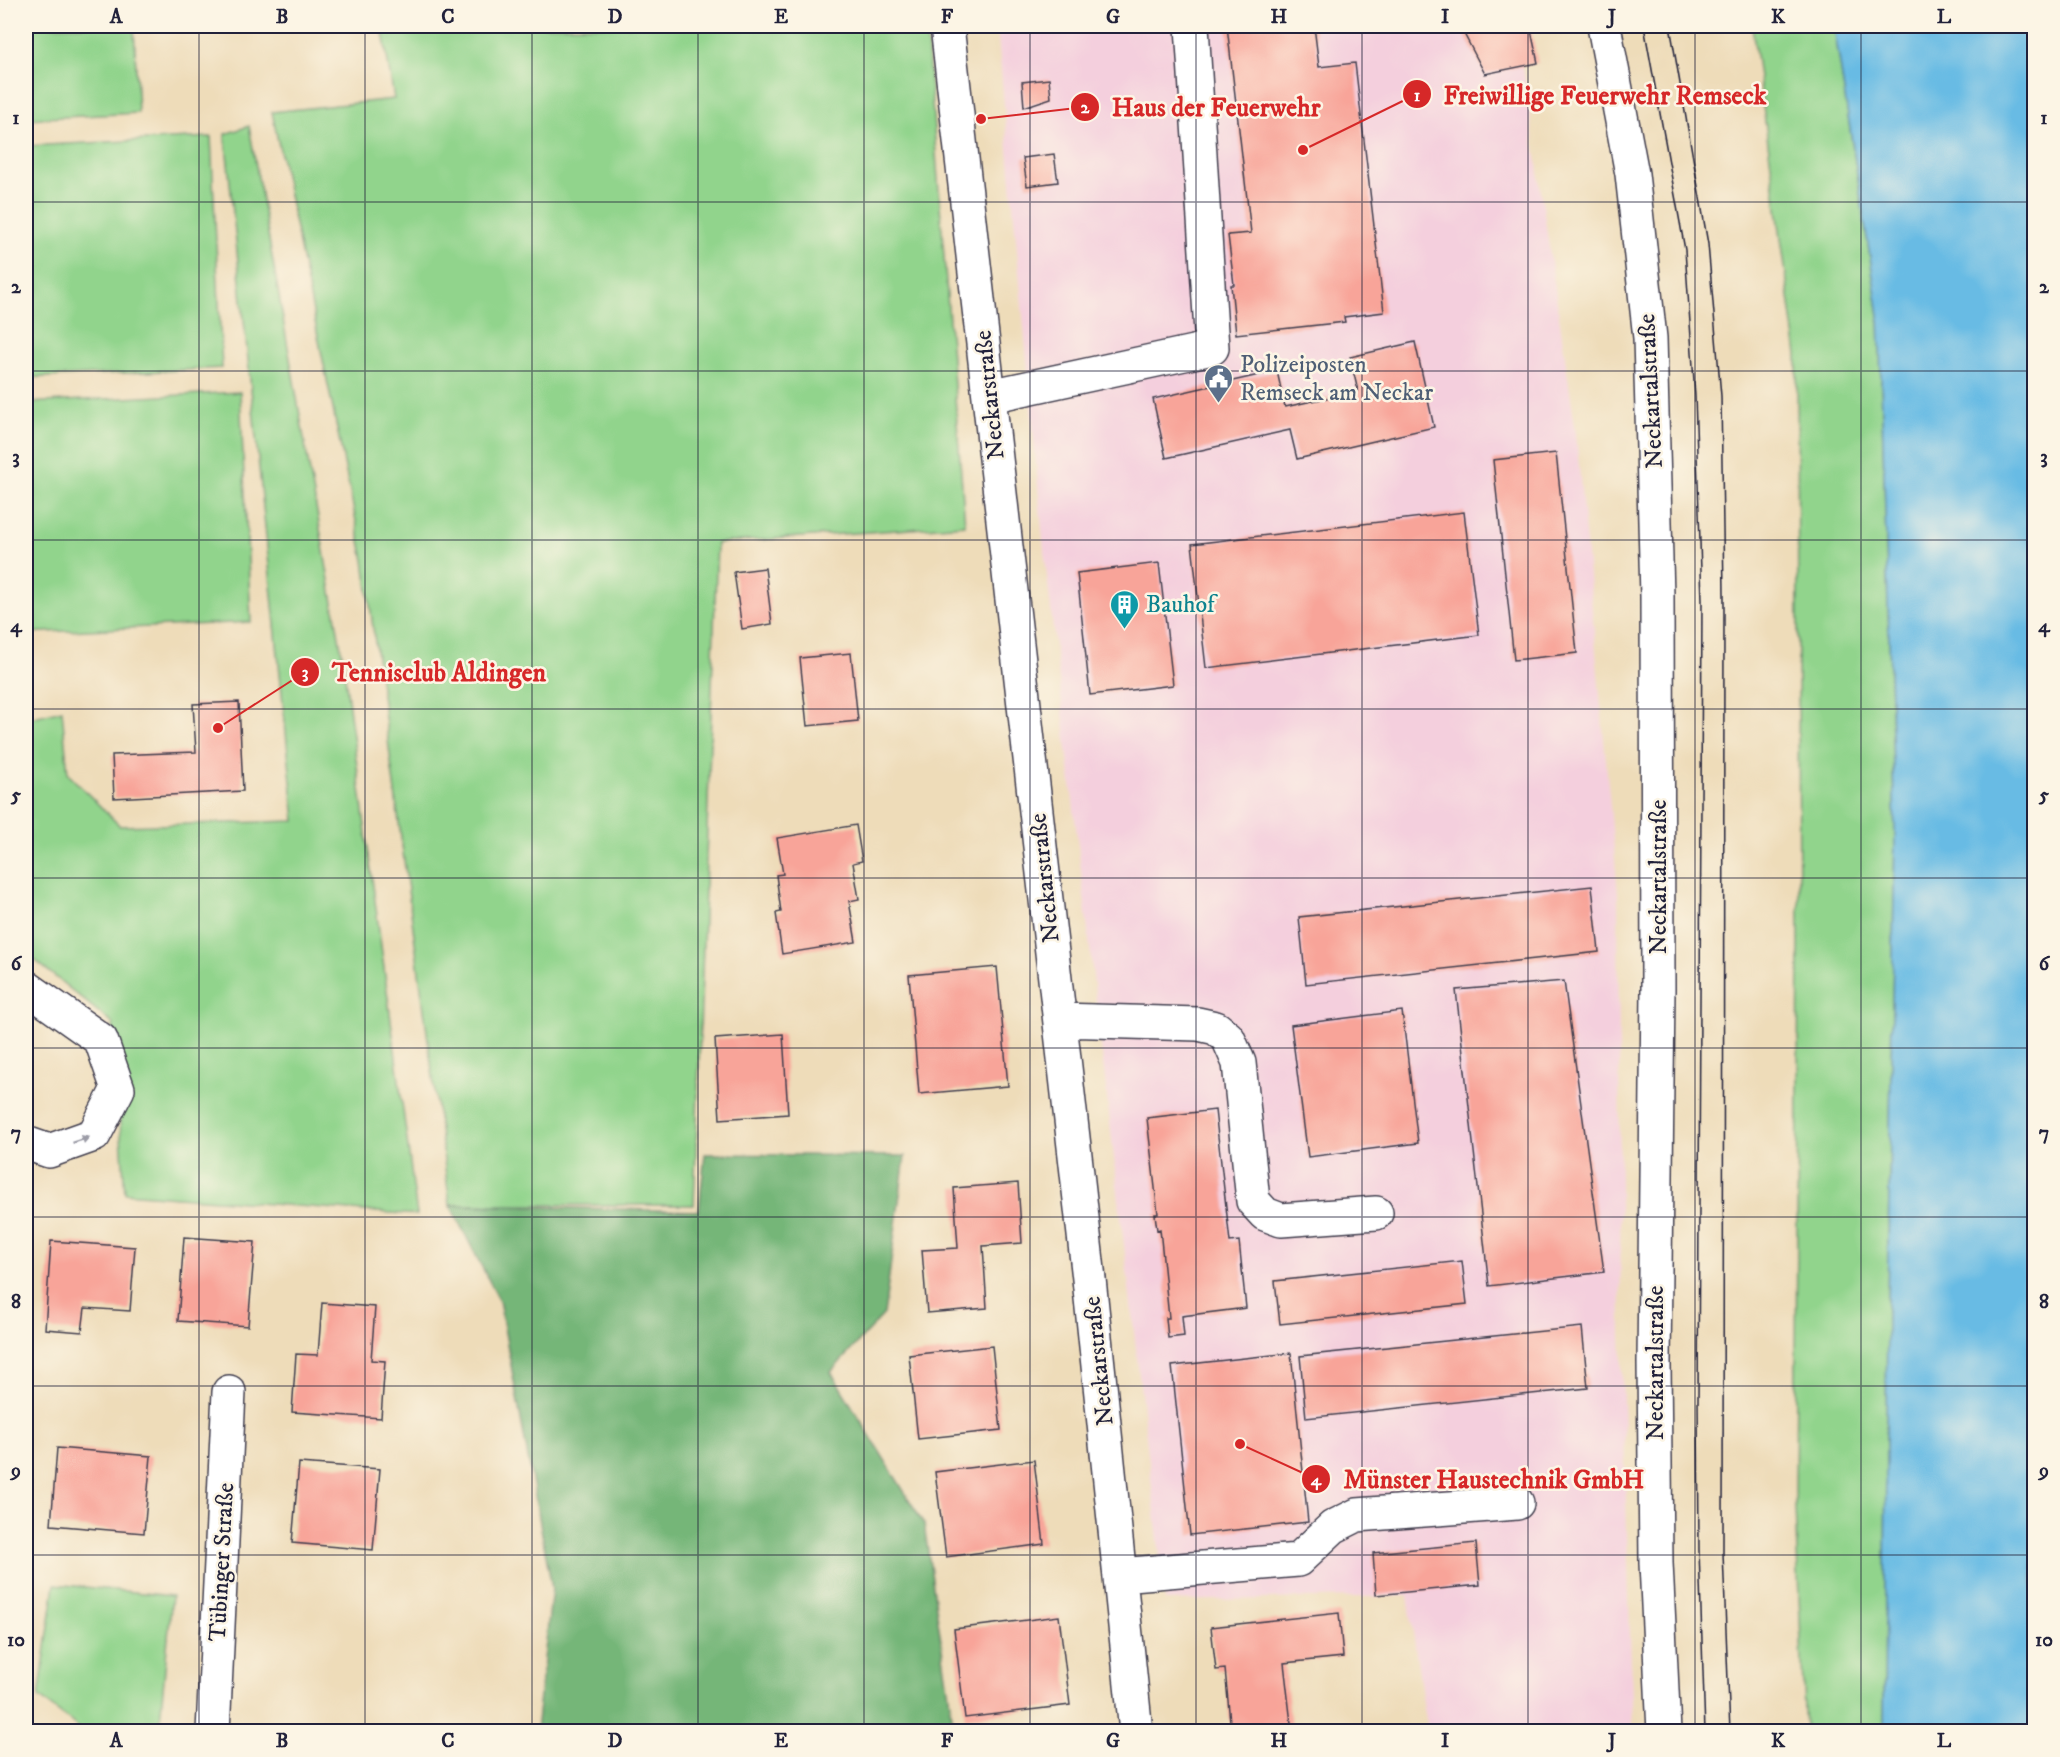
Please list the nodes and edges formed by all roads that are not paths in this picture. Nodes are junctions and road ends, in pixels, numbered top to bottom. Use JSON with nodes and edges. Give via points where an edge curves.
{"nodes":[{"id":1,"x":947,"y":26,"type":"edge"},
{"id":2,"x":1192,"y":26,"type":"edge"},
{"id":3,"x":1604,"y":26,"type":"edge"},
{"id":4,"x":990,"y":396,"type":"junction"},
{"id":5,"x":26,"y":987,"type":"edge"},
{"id":6,"x":1060,"y":1020,"type":"junction"},
{"id":7,"x":26,"y":1143,"type":"edge"},
{"id":8,"x":1376,"y":1213,"type":"dead end"},
{"id":9,"x":229,"y":1392,"type":"dead end"},
{"id":10,"x":1517,"y":1503,"type":"dead end"},
{"id":11,"x":1120,"y":1575,"type":"junction"},
{"id":12,"x":213,"y":1731,"type":"edge"},
{"id":13,"x":1136,"y":1731,"type":"edge"},
{"id":14,"x":1664,"y":1731,"type":"edge"}],
"edges":[{"from":1,"to":4,"type":"street","name":"Neckarstraße"},
{"from":2,"to":4,"type":"street","via":[[1212,348]]},
{"from":3,"to":14,"type":"street","name":"Neckartalstraße","via":[[1632,174],[1650,338],[1657,596],[1654,1363],[1656,1552]]},
{"from":4,"to":6,"type":"street","name":"Neckarstraße"},
{"from":7,"to":5,"type":"street","one_way":true,"via":[[48,1151],[94,1135],[118,1089],[101,1040]]},
{"from":6,"to":8,"type":"street","via":[[1198,1024],[1216,1028],[1228,1038],[1239,1063],[1253,1201],[1265,1214],[1281,1220]]},
{"from":6,"to":11,"type":"street","name":"Neckarstraße"},
{"from":9,"to":12,"type":"street","name":"Tübinger Straße"},
{"from":10,"to":11,"type":"street","via":[[1357,1515],[1333,1527],[1298,1560]]},
{"from":11,"to":13,"type":"street","name":"Neckarstraße"}]}
